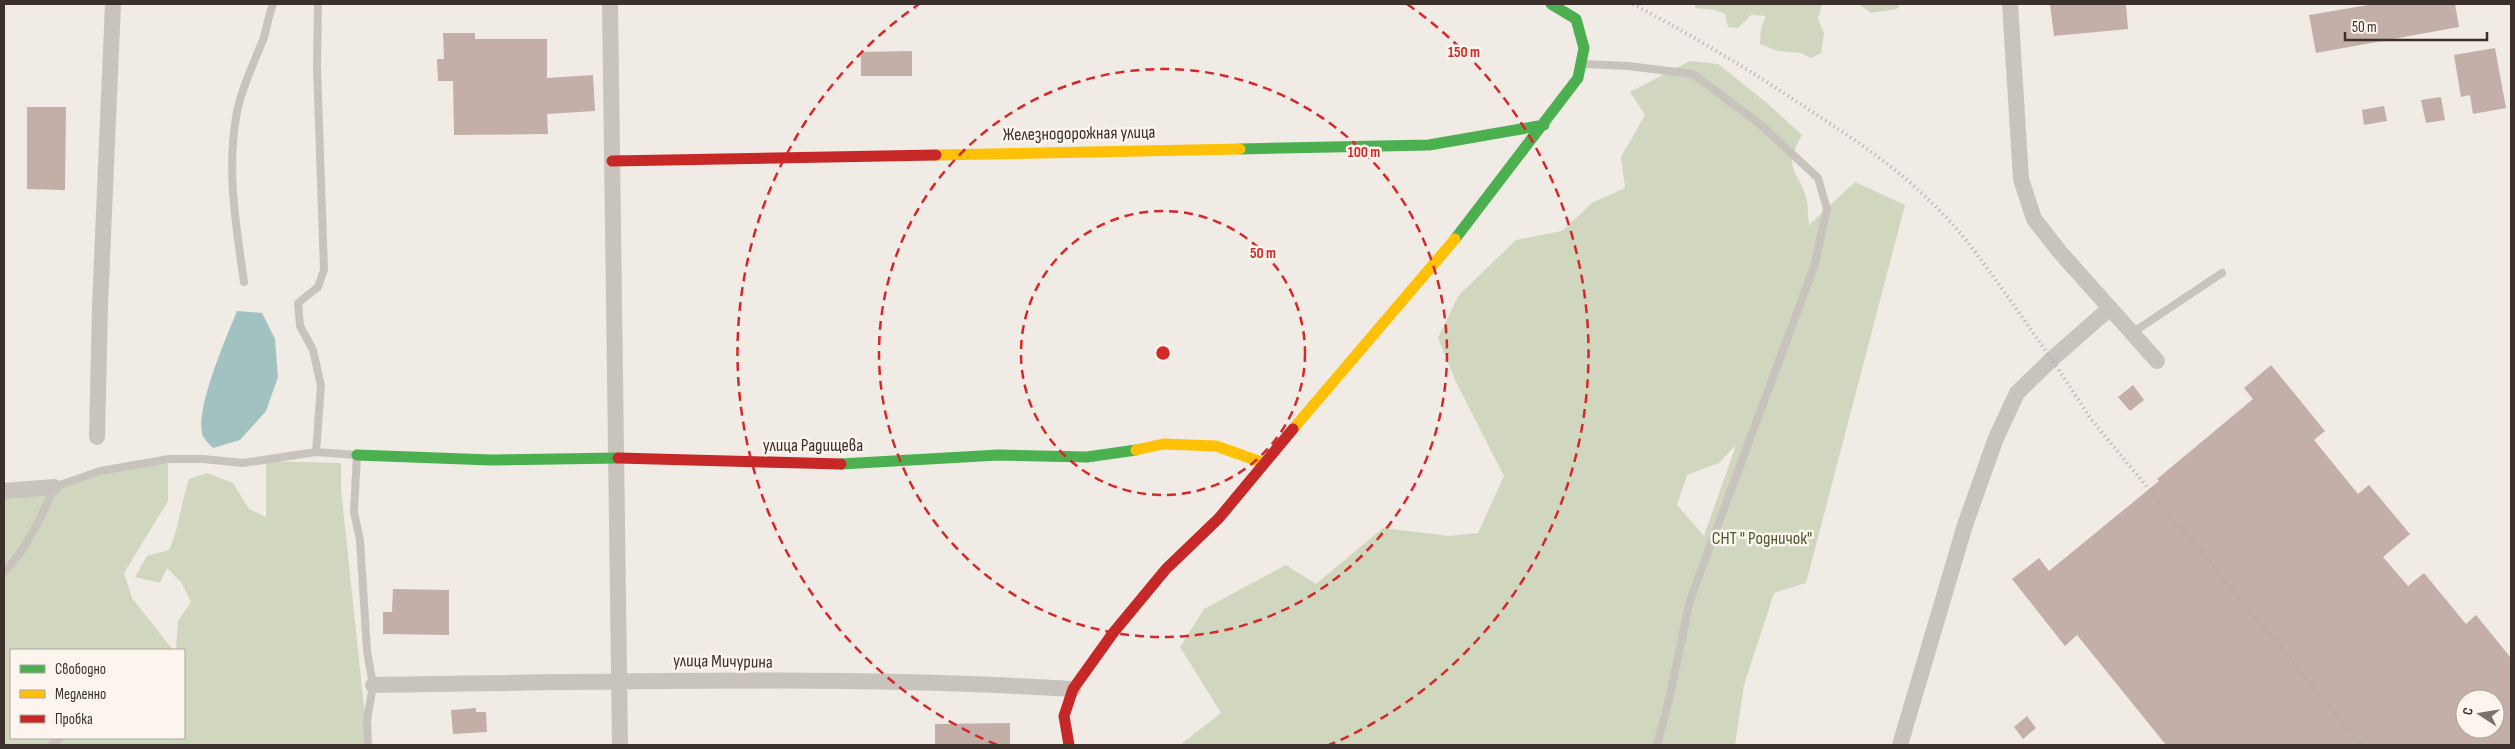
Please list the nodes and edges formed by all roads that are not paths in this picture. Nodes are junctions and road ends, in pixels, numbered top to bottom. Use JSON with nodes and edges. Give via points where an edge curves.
{"nodes":[{"id":1,"x":113,"y":4,"type":"edge"},
{"id":2,"x":273,"y":4,"type":"edge"},
{"id":3,"x":318,"y":4,"type":"edge"},
{"id":4,"x":610,"y":4,"type":"edge"},
{"id":5,"x":1551,"y":4,"type":"edge"},
{"id":6,"x":2010,"y":4,"type":"edge"},
{"id":7,"x":1581,"y":64,"type":"junction"},
{"id":8,"x":1544,"y":126,"type":"junction"},
{"id":9,"x":612,"y":161,"type":"junction"},
{"id":10,"x":2222,"y":273,"type":"dead end"},
{"id":11,"x":244,"y":282,"type":"dead end"},
{"id":12,"x":2110,"y":308,"type":"junction"},
{"id":13,"x":2132,"y":333,"type":"junction"},
{"id":14,"x":2157,"y":361,"type":"dead end"},
{"id":15,"x":97,"y":437,"type":"dead end"},
{"id":16,"x":316,"y":452,"type":"junction"},
{"id":17,"x":358,"y":455,"type":"junction"},
{"id":18,"x":616,"y":458,"type":"junction"},
{"id":19,"x":1264,"y":463,"type":"junction"},
{"id":20,"x":54,"y":487,"type":"junction"},
{"id":21,"x":4,"y":491,"type":"edge"},
{"id":22,"x":4,"y":572,"type":"edge"},
{"id":23,"x":619,"y":680,"type":"junction"},
{"id":24,"x":373,"y":685,"type":"junction"},
{"id":25,"x":1073,"y":689,"type":"junction"},
{"id":26,"x":368,"y":745,"type":"edge"},
{"id":27,"x":620,"y":745,"type":"edge"},
{"id":28,"x":1069,"y":745,"type":"edge"},
{"id":29,"x":1657,"y":745,"type":"edge"},
{"id":30,"x":1900,"y":745,"type":"edge"}],
"edges":[{"from":1,"to":15,"type":"street"},
{"from":2,"to":11,"type":"lane","via":[[237,113],[233,183],[236,233]]},
{"from":3,"to":16,"type":"lane","via":[[324,270],[318,287],[298,303],[300,326],[314,350],[321,386]]},
{"from":4,"to":9,"type":"street"},
{"from":5,"to":7,"type":"street","via":[[1576,19],[1584,48]]},
{"from":6,"to":12,"type":"street","via":[[2021,179],[2034,219]]},
{"from":7,"to":8,"type":"street","via":[[1578,78]]},
{"from":7,"to":29,"type":"lane","via":[[1693,74],[1761,125],[1818,178],[1827,209],[1814,268],[1690,600]]},
{"from":8,"to":9,"type":"street","name":"Железнодорожная улица","via":[[1429,145]]},
{"from":8,"to":19,"type":"street","via":[[1467,226]]},
{"from":9,"to":18,"type":"street"},
{"from":10,"to":13,"type":"lane"},
{"from":12,"to":13,"type":"street"},
{"from":12,"to":30,"type":"street","via":[[2017,393],[1996,438],[1966,525]]},
{"from":13,"to":14,"type":"street"},
{"from":16,"to":17,"type":"lane"},
{"from":16,"to":20,"type":"lane","via":[[243,463],[203,459],[161,460],[100,471]]},
{"from":17,"to":18,"type":"street","name":"улица Радищева","via":[[491,460]]},
{"from":17,"to":24,"type":"lane","via":[[354,512],[360,540],[367,651]]},
{"from":18,"to":19,"type":"street","name":"улица Радищева","via":[[833,464],[998,455],[1087,457],[1121,454],[1163,444],[1216,446]]},
{"from":18,"to":23,"type":"street"},
{"from":19,"to":25,"type":"street","via":[[1219,518],[1166,570],[1113,633]]},
{"from":20,"to":21,"type":"street"},
{"from":20,"to":22,"type":"lane","via":[[42,518]]},
{"from":23,"to":24,"type":"street","name":"улица Мичурина"},
{"from":23,"to":25,"type":"street","name":"улица Мичурина","via":[[981,684]]},
{"from":23,"to":27,"type":"street"},
{"from":24,"to":26,"type":"lane","via":[[367,720]]},
{"from":25,"to":28,"type":"street","via":[[1064,716]]}]}
